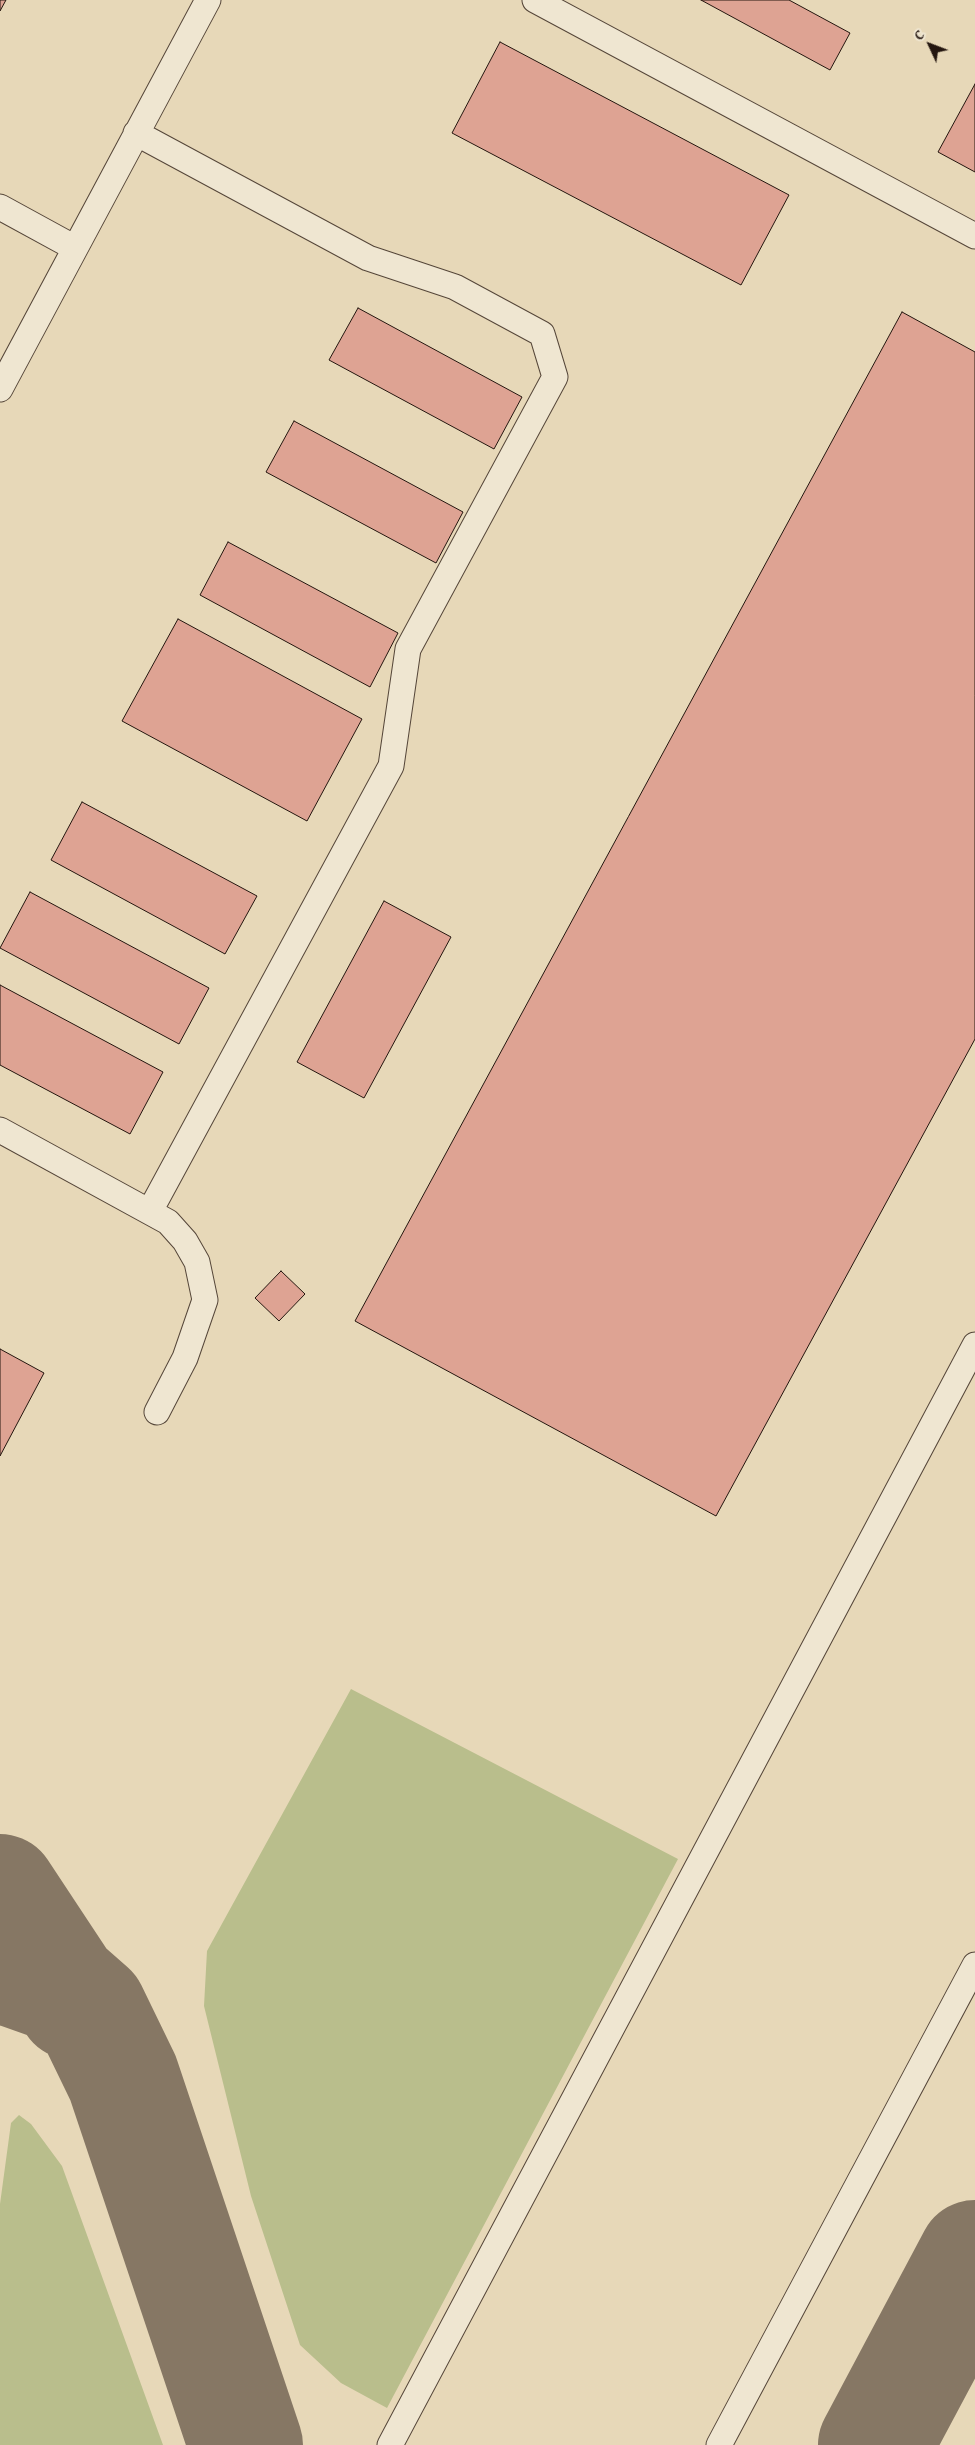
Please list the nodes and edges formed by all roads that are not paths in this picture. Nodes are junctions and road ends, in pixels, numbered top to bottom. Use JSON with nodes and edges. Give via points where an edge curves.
{"nodes":[{"id":1,"x":208,"y":0,"type":"edge"},
{"id":2,"x":535,"y":0,"type":"edge"},
{"id":3,"x":136,"y":133,"type":"junction"},
{"id":4,"x":0,"y":207,"type":"edge"},
{"id":5,"x":975,"y":236,"type":"edge"},
{"id":6,"x":75,"y":248,"type":"junction"},
{"id":7,"x":0,"y":389,"type":"edge"},
{"id":8,"x":0,"y":1130,"type":"edge"},
{"id":9,"x":150,"y":1212,"type":"junction"},
{"id":10,"x":975,"y":1345,"type":"edge"},
{"id":11,"x":157,"y":1412,"type":"dead end"},
{"id":12,"x":975,"y":1965,"type":"edge"},
{"id":13,"x":390,"y":2445,"type":"edge"},
{"id":14,"x":719,"y":2445,"type":"edge"}],
"edges":[{"from":1,"to":3,"type":"lane"},
{"from":2,"to":5,"type":"lane"},
{"from":3,"to":6,"type":"lane"},
{"from":3,"to":9,"type":"lane","via":[[368,258],[455,287],[542,334],[555,377],[408,649],[391,766]]},
{"from":4,"to":6,"type":"lane"},
{"from":6,"to":7,"type":"lane"},
{"from":8,"to":9,"type":"lane"},
{"from":9,"to":11,"type":"lane","via":[[168,1222],[185,1241],[197,1262],[205,1300],[185,1358]]},
{"from":10,"to":13,"type":"lane"},
{"from":12,"to":14,"type":"lane"}]}
